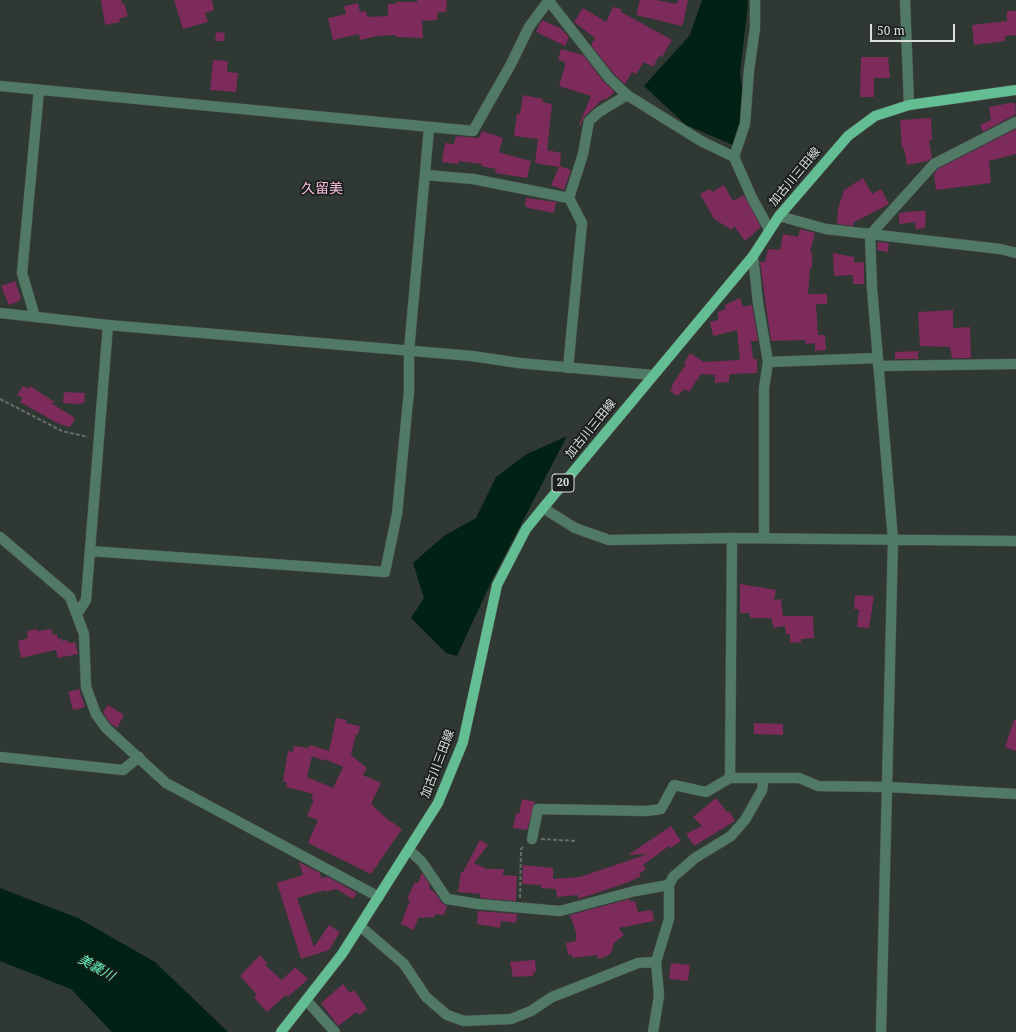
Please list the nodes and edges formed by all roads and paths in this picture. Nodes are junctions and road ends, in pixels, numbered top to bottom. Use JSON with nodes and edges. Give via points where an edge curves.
{"nodes":[{"id":1,"x":756,"y":0,"type":"edge"},
{"id":2,"x":906,"y":0,"type":"edge"},
{"id":3,"x":549,"y":1,"type":"edge"},
{"id":4,"x":0,"y":86,"type":"edge"},
{"id":5,"x":39,"y":90,"type":"junction"},
{"id":6,"x":1016,"y":90,"type":"edge"},
{"id":7,"x":627,"y":95,"type":"junction"},
{"id":8,"x":909,"y":105,"type":"junction"},
{"id":9,"x":1016,"y":122,"type":"edge"},
{"id":10,"x":429,"y":128,"type":"junction"},
{"id":11,"x":734,"y":157,"type":"junction"},
{"id":12,"x":426,"y":175,"type":"junction"},
{"id":13,"x":569,"y":198,"type":"junction"},
{"id":14,"x":779,"y":216,"type":"junction"},
{"id":15,"x":769,"y":229,"type":"junction"},
{"id":16,"x":870,"y":235,"type":"junction"},
{"id":17,"x":1016,"y":253,"type":"edge"},
{"id":18,"x":753,"y":256,"type":"junction"},
{"id":19,"x":0,"y":313,"type":"edge"},
{"id":20,"x":35,"y":317,"type":"junction"},
{"id":21,"x":108,"y":325,"type":"junction"},
{"id":22,"x":409,"y":351,"type":"junction"},
{"id":23,"x":768,"y":362,"type":"junction"},
{"id":24,"x":878,"y":362,"type":"junction"},
{"id":25,"x":1016,"y":364,"type":"edge"},
{"id":26,"x":568,"y":368,"type":"junction"},
{"id":27,"x":652,"y":375,"type":"junction"},
{"id":28,"x":0,"y":399,"type":"edge"},
{"id":29,"x":99,"y":439,"type":"junction"},
{"id":30,"x":543,"y":508,"type":"junction"},
{"id":31,"x":0,"y":538,"type":"edge"},
{"id":32,"x":732,"y":538,"type":"junction"},
{"id":33,"x":764,"y":538,"type":"junction"},
{"id":34,"x":893,"y":540,"type":"junction"},
{"id":35,"x":1016,"y":541,"type":"edge"},
{"id":36,"x":90,"y":550,"type":"junction"},
{"id":37,"x":77,"y":614,"type":"junction"},
{"id":38,"x":0,"y":757,"type":"edge"},
{"id":39,"x":139,"y":757,"type":"junction"},
{"id":40,"x":730,"y":778,"type":"junction"},
{"id":41,"x":764,"y":778,"type":"junction"},
{"id":42,"x":888,"y":787,"type":"junction"},
{"id":43,"x":1016,"y":794,"type":"edge"},
{"id":44,"x":532,"y":839,"type":"junction"},
{"id":45,"x":576,"y":841,"type":"dead end"},
{"id":46,"x":409,"y":850,"type":"junction"},
{"id":47,"x":669,"y":885,"type":"junction"},
{"id":48,"x":379,"y":897,"type":"junction"},
{"id":49,"x":520,"y":908,"type":"junction"},
{"id":50,"x":360,"y":926,"type":"junction"},
{"id":51,"x":656,"y":962,"type":"junction"},
{"id":52,"x":307,"y":1001,"type":"junction"},
{"id":53,"x":281,"y":1032,"type":"edge"},
{"id":54,"x":334,"y":1032,"type":"edge"},
{"id":55,"x":653,"y":1032,"type":"edge"},
{"id":56,"x":881,"y":1032,"type":"edge"}],
"edges":[{"from":1,"to":11,"type":"street","via":[[745,124]]},
{"from":2,"to":8,"type":"street"},
{"from":3,"to":7,"type":"street","via":[[609,78]]},
{"from":3,"to":10,"type":"street","via":[[530,27],[473,131]]},
{"from":4,"to":5,"type":"street"},
{"from":5,"to":10,"type":"street"},
{"from":5,"to":20,"type":"street","via":[[22,273]]},
{"from":6,"to":8,"type":"main road","name":"加古川三田線","number":"20"},
{"from":7,"to":11,"type":"street","via":[[700,142]]},
{"from":7,"to":13,"type":"street","via":[[589,121],[583,154]]},
{"from":8,"to":14,"type":"main road","name":"加古川三田線","number":"20","via":[[875,116],[848,136]]},
{"from":9,"to":16,"type":"street","via":[[934,164]]},
{"from":10,"to":12,"type":"street"},
{"from":11,"to":15,"type":"street"},
{"from":12,"to":13,"type":"street","via":[[472,179]]},
{"from":12,"to":22,"type":"street"},
{"from":13,"to":26,"type":"street","via":[[582,223]]},
{"from":14,"to":15,"type":"main road","name":"加古川三田線","number":"20"},
{"from":14,"to":16,"type":"street","via":[[826,229]]},
{"from":15,"to":18,"type":"main road","name":"加古川三田線","number":"20"},
{"from":16,"to":17,"type":"street","via":[[1000,249]]},
{"from":16,"to":24,"type":"street"},
{"from":18,"to":23,"type":"street"},
{"from":18,"to":27,"type":"main road","name":"加古川三田線","number":"20"},
{"from":19,"to":20,"type":"street"},
{"from":20,"to":21,"type":"street"},
{"from":21,"to":22,"type":"street"},
{"from":21,"to":29,"type":"street"},
{"from":22,"to":26,"type":"street"},
{"from":22,"to":36,"type":"street","via":[[397,514],[385,572]]},
{"from":23,"to":24,"type":"street"},
{"from":23,"to":33,"type":"street","via":[[764,388]]},
{"from":24,"to":25,"type":"street"},
{"from":24,"to":34,"type":"street"},
{"from":26,"to":27,"type":"street"},
{"from":27,"to":30,"type":"main road","name":"加古川三田線","number":"20"},
{"from":28,"to":29,"type":"path","via":[[62,432]]},
{"from":29,"to":36,"type":"street"},
{"from":30,"to":32,"type":"street","via":[[575,528],[609,540]]},
{"from":30,"to":46,"type":"main road","name":"加古川三田線","number":"20","via":[[526,529],[497,585],[463,742],[438,803]]},
{"from":31,"to":37,"type":"street","via":[[70,597]]},
{"from":32,"to":33,"type":"street"},
{"from":32,"to":40,"type":"street"},
{"from":33,"to":34,"type":"street"},
{"from":34,"to":35,"type":"street"},
{"from":34,"to":42,"type":"street"},
{"from":36,"to":37,"type":"street","via":[[86,600]]},
{"from":37,"to":39,"type":"street","via":[[84,634],[86,687],[96,714],[106,728]]},
{"from":38,"to":39,"type":"street","via":[[123,770]]},
{"from":39,"to":48,"type":"street","via":[[166,783]]},
{"from":40,"to":41,"type":"street"},
{"from":40,"to":44,"type":"street","via":[[706,792],[674,785],[661,809],[538,809]]},
{"from":41,"to":42,"type":"street","via":[[799,778],[818,786]]},
{"from":41,"to":47,"type":"street","via":[[762,790],[745,820],[731,836],[695,858],[673,877]]},
{"from":42,"to":43,"type":"street"},
{"from":42,"to":56,"type":"street"},
{"from":44,"to":45,"type":"path"},
{"from":44,"to":49,"type":"path","via":[[521,848]]},
{"from":46,"to":48,"type":"main road","name":"加古川三田線","number":"20"},
{"from":46,"to":49,"type":"street","via":[[422,862],[447,899]]},
{"from":47,"to":49,"type":"street","via":[[635,891],[560,911]]},
{"from":47,"to":51,"type":"street","via":[[669,919]]},
{"from":48,"to":50,"type":"main road","name":"加古川三田線","number":"20"},
{"from":50,"to":51,"type":"street","via":[[404,964],[426,997],[447,1015],[464,1021],[511,1019],[531,1011],[552,997],[638,963]]},
{"from":50,"to":52,"type":"main road","name":"加古川三田線","number":"20"},
{"from":51,"to":55,"type":"street","via":[[659,996]]},
{"from":52,"to":53,"type":"main road","name":"加古川三田線","number":"20"},
{"from":52,"to":54,"type":"street"}]}
